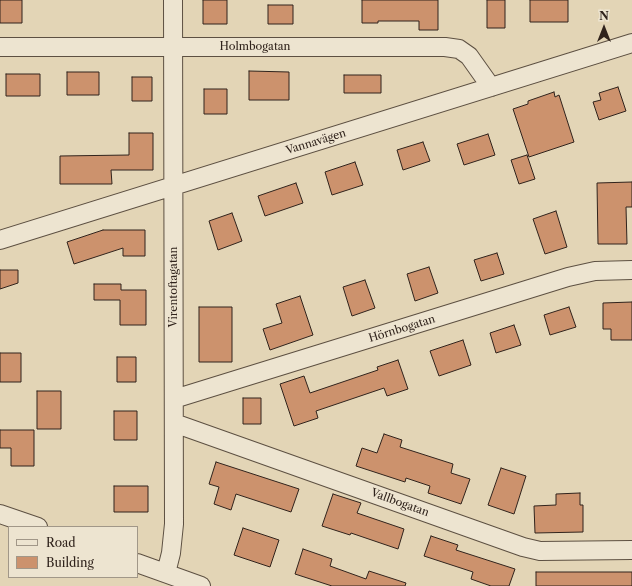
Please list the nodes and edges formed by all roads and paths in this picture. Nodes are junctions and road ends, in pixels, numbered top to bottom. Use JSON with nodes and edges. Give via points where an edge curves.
{"nodes":[{"id":1,"x":173,"y":0,"type":"edge"},
{"id":2,"x":632,"y":43,"type":"edge"},
{"id":3,"x":0,"y":47,"type":"edge"},
{"id":4,"x":173,"y":48,"type":"junction"},
{"id":5,"x":491,"y":87,"type":"junction"},
{"id":6,"x":173,"y":186,"type":"junction"},
{"id":7,"x":0,"y":240,"type":"edge"},
{"id":8,"x":632,"y":270,"type":"edge"},
{"id":9,"x":174,"y":400,"type":"junction"},
{"id":10,"x":174,"y":423,"type":"junction"},
{"id":11,"x":0,"y":514,"type":"edge"},
{"id":12,"x":35,"y":526,"type":"edge"},
{"id":13,"x":632,"y":550,"type":"edge"},
{"id":14,"x":138,"y":563,"type":"edge"},
{"id":15,"x":166,"y":573,"type":"junction"},
{"id":16,"x":201,"y":586,"type":"edge"}],
"edges":[{"from":1,"to":4,"type":"street","name":"Virentoftagatan"},
{"from":2,"to":5,"type":"street","name":"Vannavägen"},
{"from":3,"to":4,"type":"street","name":"Holmbogatan"},
{"from":4,"to":5,"type":"street","name":"Holmbogatan","via":[[452,48],[459,49],[469,56]]},
{"from":4,"to":6,"type":"street","name":"Virentoftagatan"},
{"from":5,"to":6,"type":"street","name":"Vannavägen"},
{"from":6,"to":7,"type":"street","name":"Vannavägen"},
{"from":6,"to":9,"type":"street","name":"Virentoftagatan"},
{"from":8,"to":9,"type":"street","name":"Hörnbogatan","via":[[595,272],[568,277]]},
{"from":9,"to":10,"type":"street","name":"Virentoftagatan"},
{"from":10,"to":13,"type":"street","name":"Vallbogatan","via":[[523,547],[540,551]]},
{"from":10,"to":15,"type":"street","name":"Virentoftagatan","via":[[174,524]]},
{"from":11,"to":12,"type":"street"},
{"from":14,"to":15,"type":"street"},
{"from":15,"to":16,"type":"street"}]}
